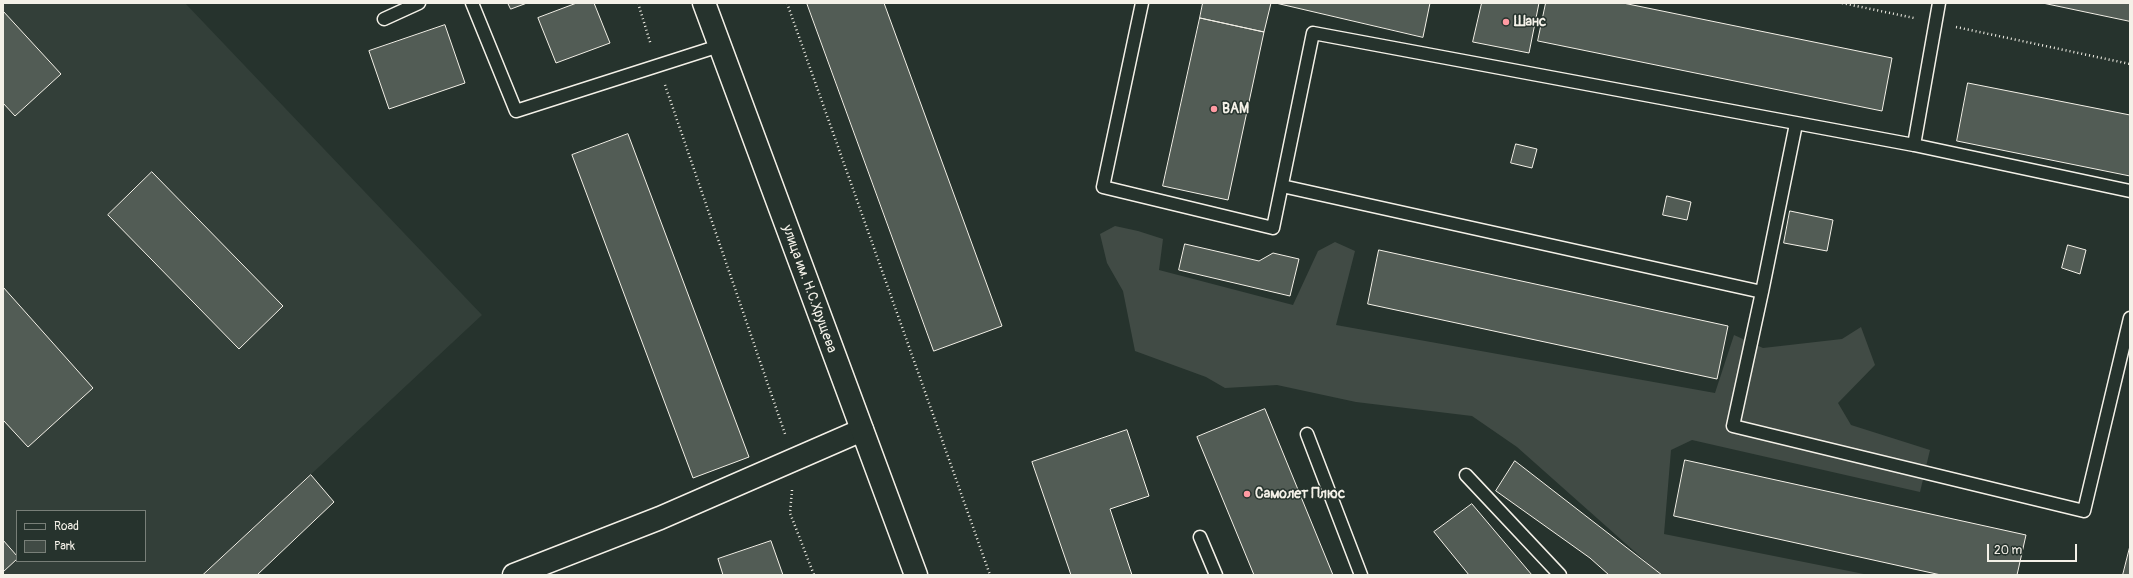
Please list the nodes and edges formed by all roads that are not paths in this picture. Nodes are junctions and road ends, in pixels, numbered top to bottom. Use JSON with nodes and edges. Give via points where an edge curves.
{"nodes":[{"id":1,"x":419,"y":3,"type":"edge"},
{"id":2,"x":472,"y":3,"type":"edge"},
{"id":3,"x":704,"y":3,"type":"edge"},
{"id":4,"x":1142,"y":3,"type":"edge"},
{"id":5,"x":1939,"y":3,"type":"edge"},
{"id":6,"x":384,"y":18,"type":"dead end"},
{"id":7,"x":719,"y":46,"type":"junction"},
{"id":8,"x":1796,"y":124,"type":"junction"},
{"id":9,"x":1914,"y":145,"type":"junction"},
{"id":10,"x":1282,"y":186,"type":"junction"},
{"id":11,"x":2130,"y":191,"type":"edge"},
{"id":12,"x":1762,"y":292,"type":"junction"},
{"id":13,"x":2130,"y":318,"type":"edge"},
{"id":14,"x":862,"y":430,"type":"junction"},
{"id":15,"x":1307,"y":434,"type":"dead end"},
{"id":16,"x":1466,"y":475,"type":"dead end"},
{"id":17,"x":1200,"y":537,"type":"dead end"},
{"id":18,"x":514,"y":575,"type":"edge"},
{"id":19,"x":916,"y":575,"type":"edge"},
{"id":20,"x":1216,"y":575,"type":"edge"},
{"id":21,"x":1361,"y":575,"type":"edge"},
{"id":22,"x":1560,"y":575,"type":"edge"}],
"edges":[{"from":1,"to":6,"type":"lane"},
{"from":2,"to":7,"type":"lane","via":[[516,111]]},
{"from":3,"to":7,"type":"main road","name":"улица им. Н.С.Хрущева"},
{"from":4,"to":10,"type":"lane","via":[[1103,187],[1273,228]]},
{"from":5,"to":9,"type":"lane"},
{"from":7,"to":14,"type":"main road","name":"улица им. Н.С.Хрущева"},
{"from":8,"to":9,"type":"lane"},
{"from":8,"to":10,"type":"lane","via":[[1312,33]]},
{"from":8,"to":12,"type":"lane"},
{"from":9,"to":11,"type":"lane"},
{"from":10,"to":12,"type":"lane"},
{"from":12,"to":13,"type":"lane","via":[[1733,426],[2084,511]]},
{"from":14,"to":18,"type":"main road","via":[[660,518]]},
{"from":14,"to":19,"type":"main road","name":"улица им. Н.С.Хрущева"},
{"from":15,"to":21,"type":"lane"},
{"from":16,"to":22,"type":"lane"},
{"from":17,"to":20,"type":"lane"}]}
